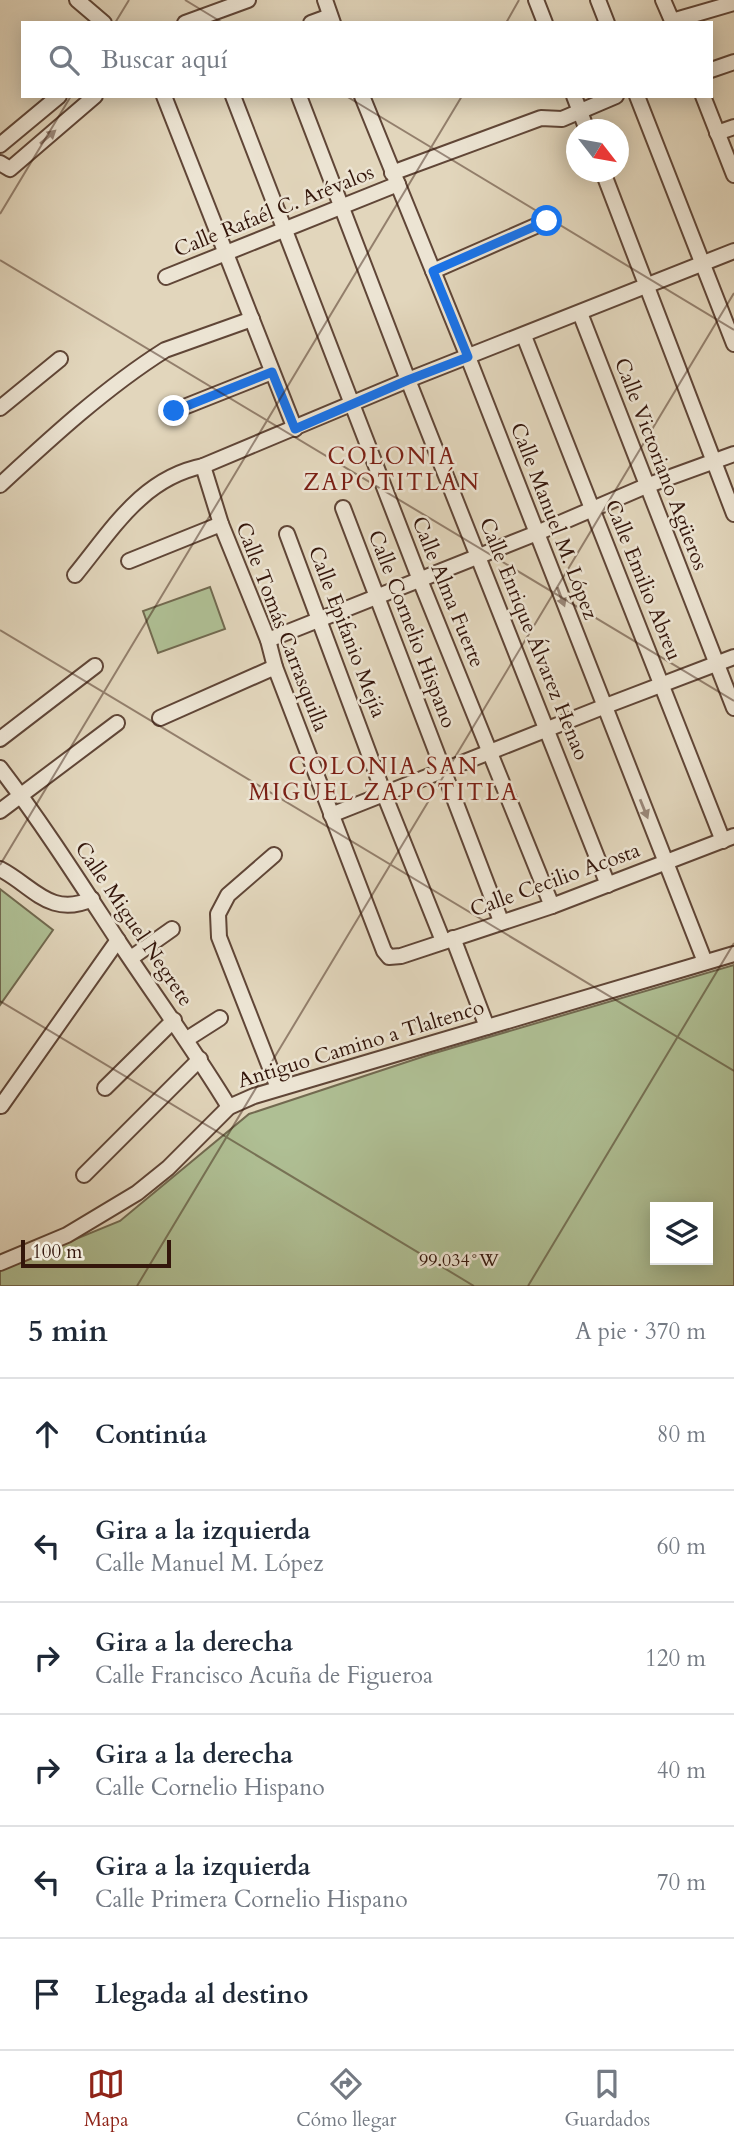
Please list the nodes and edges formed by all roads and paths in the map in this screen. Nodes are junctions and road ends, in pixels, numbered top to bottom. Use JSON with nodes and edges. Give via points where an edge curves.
{"nodes":[{"id":1,"x":77,"y":0,"type":"edge"},
{"id":2,"x":248,"y":0,"type":"edge"},
{"id":3,"x":325,"y":0,"type":"edge"},
{"id":4,"x":536,"y":0,"type":"edge"},
{"id":5,"x":598,"y":0,"type":"edge"},
{"id":6,"x":663,"y":0,"type":"edge"},
{"id":7,"x":734,"y":3,"type":"edge"},
{"id":8,"x":332,"y":20,"type":"edge"},
{"id":9,"x":102,"y":21,"type":"edge"},
{"id":10,"x":191,"y":21,"type":"edge"},
{"id":11,"x":544,"y":21,"type":"edge"},
{"id":12,"x":606,"y":21,"type":"edge"},
{"id":13,"x":672,"y":21,"type":"edge"},
{"id":14,"x":675,"y":21,"type":"edge"},
{"id":15,"x":734,"y":62,"type":"edge"},
{"id":16,"x":713,"y":69,"type":"edge"},
{"id":17,"x":58,"y":98,"type":"edge"},
{"id":18,"x":93,"y":98,"type":"edge"},
{"id":19,"x":165,"y":98,"type":"edge"},
{"id":20,"x":234,"y":98,"type":"edge"},
{"id":21,"x":300,"y":98,"type":"edge"},
{"id":22,"x":363,"y":98,"type":"edge"},
{"id":23,"x":575,"y":98,"type":"edge"},
{"id":24,"x":611,"y":98,"type":"edge"},
{"id":25,"x":638,"y":98,"type":"edge"},
{"id":26,"x":704,"y":98,"type":"edge"},
{"id":27,"x":580,"y":111,"type":"junction"},
{"id":28,"x":583,"y":119,"type":"edge"},
{"id":29,"x":734,"y":127,"type":"edge"},
{"id":30,"x":717,"y":133,"type":"junction"},
{"id":31,"x":0,"y":145,"type":"edge"},
{"id":32,"x":0,"y":163,"type":"edge"},
{"id":33,"x":734,"y":175,"type":"edge"},
{"id":34,"x":395,"y":178,"type":"junction"},
{"id":35,"x":607,"y":182,"type":"edge"},
{"id":36,"x":341,"y":207,"type":"junction"},
{"id":37,"x":547,"y":221,"type":"dead end"},
{"id":38,"x":284,"y":228,"type":"junction"},
{"id":39,"x":226,"y":251,"type":"junction"},
{"id":40,"x":734,"y":251,"type":"edge"},
{"id":41,"x":704,"y":263,"type":"junction"},
{"id":42,"x":433,"y":271,"type":"junction"},
{"id":43,"x":166,"y":276,"type":"dead end"},
{"id":44,"x":647,"y":285,"type":"junction"},
{"id":45,"x":580,"y":313,"type":"junction"},
{"id":46,"x":252,"y":318,"type":"junction"},
{"id":47,"x":524,"y":335,"type":"junction"},
{"id":48,"x":734,"y":344,"type":"edge"},
{"id":49,"x":468,"y":357,"type":"junction"},
{"id":50,"x":60,"y":359,"type":"dead end"},
{"id":51,"x":272,"y":372,"type":"junction"},
{"id":52,"x":408,"y":380,"type":"junction"},
{"id":53,"x":353,"y":403,"type":"junction"},
{"id":54,"x":0,"y":408,"type":"edge"},
{"id":55,"x":174,"y":411,"type":"dead end"},
{"id":56,"x":295,"y":429,"type":"junction"},
{"id":57,"x":734,"y":454,"type":"edge"},
{"id":58,"x":713,"y":462,"type":"junction"},
{"id":59,"x":203,"y":466,"type":"junction"},
{"id":60,"x":0,"y":485,"type":"edge"},
{"id":61,"x":646,"y":486,"type":"junction"},
{"id":62,"x":343,"y":508,"type":"dead end"},
{"id":63,"x":593,"y":510,"type":"junction"},
{"id":64,"x":734,"y":514,"type":"edge"},
{"id":65,"x":221,"y":524,"type":"junction"},
{"id":66,"x":537,"y":533,"type":"junction"},
{"id":67,"x":288,"y":534,"type":"dead end"},
{"id":68,"x":478,"y":555,"type":"junction"},
{"id":69,"x":129,"y":561,"type":"dead end"},
{"id":70,"x":75,"y":575,"type":"dead end"},
{"id":71,"x":420,"y":580,"type":"junction"},
{"id":72,"x":377,"y":595,"type":"junction"},
{"id":73,"x":321,"y":619,"type":"junction"},
{"id":74,"x":268,"y":640,"type":"junction"},
{"id":75,"x":734,"y":657,"type":"edge"},
{"id":76,"x":716,"y":665,"type":"junction"},
{"id":77,"x":95,"y":666,"type":"dead end"},
{"id":78,"x":275,"y":667,"type":"junction"},
{"id":79,"x":662,"y":684,"type":"junction"},
{"id":80,"x":603,"y":707,"type":"junction"},
{"id":81,"x":734,"y":708,"type":"edge"},
{"id":82,"x":160,"y":718,"type":"dead end"},
{"id":83,"x":117,"y":723,"type":"dead end"},
{"id":84,"x":547,"y":730,"type":"junction"},
{"id":85,"x":0,"y":739,"type":"edge"},
{"id":86,"x":490,"y":752,"type":"junction"},
{"id":87,"x":0,"y":768,"type":"edge"},
{"id":88,"x":444,"y":770,"type":"junction"},
{"id":89,"x":384,"y":794,"type":"junction"},
{"id":90,"x":22,"y":796,"type":"junction"},
{"id":91,"x":0,"y":811,"type":"edge"},
{"id":92,"x":331,"y":816,"type":"junction"},
{"id":93,"x":729,"y":838,"type":"edge"},
{"id":94,"x":274,"y":855,"type":"dead end"},
{"id":95,"x":666,"y":863,"type":"junction"},
{"id":96,"x":0,"y":869,"type":"edge"},
{"id":97,"x":608,"y":885,"type":"junction"},
{"id":98,"x":92,"y":898,"type":"junction"},
{"id":99,"x":552,"y":906,"type":"junction"},
{"id":100,"x":501,"y":921,"type":"junction"},
{"id":101,"x":172,"y":929,"type":"dead end"},
{"id":102,"x":448,"y":939,"type":"junction"},
{"id":103,"x":118,"y":940,"type":"junction"},
{"id":104,"x":734,"y":954,"type":"edge"},
{"id":105,"x":389,"y":957,"type":"joint"},
{"id":106,"x":131,"y":958,"type":"junction"},
{"id":107,"x":705,"y":962,"type":"junction"},
{"id":108,"x":220,"y":1018,"type":"dead end"},
{"id":109,"x":174,"y":1020,"type":"junction"},
{"id":110,"x":487,"y":1027,"type":"junction"},
{"id":111,"x":187,"y":1038,"type":"junction"},
{"id":112,"x":200,"y":1059,"type":"junction"},
{"id":113,"x":105,"y":1088,"type":"dead end"},
{"id":114,"x":278,"y":1088,"type":"junction"},
{"id":115,"x":1,"y":1106,"type":"edge"},
{"id":116,"x":229,"y":1107,"type":"junction"},
{"id":117,"x":84,"y":1175,"type":"dead end"},
{"id":118,"x":0,"y":1263,"type":"edge"}],
"edges":[{"from":1,"to":9,"type":"street"},
{"from":2,"to":10,"type":"street"},
{"from":3,"to":8,"type":"street"},
{"from":4,"to":11,"type":"street"},
{"from":5,"to":12,"type":"street"},
{"from":6,"to":13,"type":"street"},
{"from":7,"to":14,"type":"street"},
{"from":15,"to":16,"type":"street"},
{"from":17,"to":31,"type":"street"},
{"from":32,"to":18,"type":"street","one_way":true,"via":[[10,169]]},
{"from":19,"to":39,"type":"street"},
{"from":20,"to":38,"type":"street","name":"Calle Alma Fuerte"},
{"from":21,"to":36,"type":"street","name":"Calle Enrique Álvarez Henao"},
{"from":22,"to":34,"type":"street","name":"Calle Manuel M. López"},
{"from":23,"to":27,"type":"street"},
{"from":24,"to":27,"type":"street","name":"Calle Rafaél C. Arévalos"},
{"from":25,"to":41,"type":"street"},
{"from":26,"to":30,"type":"street"},
{"from":27,"to":28,"type":"street"},
{"from":27,"to":34,"type":"street","name":"Calle Rafaél C. Arévalos","via":[[562,119],[541,118]]},
{"from":29,"to":30,"type":"street"},
{"from":30,"to":33,"type":"street"},
{"from":34,"to":36,"type":"street","name":"Calle Rafaél C. Arévalos"},
{"from":34,"to":42,"type":"street","name":"Calle Manuel M. López"},
{"from":35,"to":44,"type":"street"},
{"from":36,"to":38,"type":"street","name":"Calle Rafaél C. Arévalos"},
{"from":36,"to":52,"type":"street","name":"Calle Enrique Álvarez Henao"},
{"from":37,"to":42,"type":"street"},
{"from":38,"to":39,"type":"street","name":"Calle Rafaél C. Arévalos"},
{"from":38,"to":53,"type":"street","name":"Calle Alma Fuerte"},
{"from":39,"to":43,"type":"street","name":"Calle Rafaél C. Arévalos"},
{"from":39,"to":46,"type":"street"},
{"from":40,"to":41,"type":"street"},
{"from":41,"to":44,"type":"street"},
{"from":41,"to":48,"type":"street"},
{"from":42,"to":49,"type":"street","name":"Calle Manuel M. López"},
{"from":44,"to":45,"type":"street"},
{"from":44,"to":58,"type":"street"},
{"from":45,"to":47,"type":"street"},
{"from":45,"to":61,"type":"street","name":"Calle Victoriano Agüeros"},
{"from":46,"to":51,"type":"street"},
{"from":46,"to":60,"type":"street","via":[[165,349],[124,377]]},
{"from":47,"to":49,"type":"street"},
{"from":47,"to":63,"type":"street","name":"Calle Emilio Abreu"},
{"from":49,"to":52,"type":"street"},
{"from":49,"to":66,"type":"street","name":"Calle Manuel M. López"},
{"from":50,"to":54,"type":"street"},
{"from":51,"to":55,"type":"street"},
{"from":51,"to":56,"type":"street"},
{"from":52,"to":53,"type":"street"},
{"from":52,"to":68,"type":"street","name":"Calle Enrique Álvarez Henao"},
{"from":53,"to":56,"type":"street"},
{"from":53,"to":71,"type":"street","name":"Calle Alma Fuerte"},
{"from":56,"to":59,"type":"street"},
{"from":57,"to":58,"type":"street"},
{"from":58,"to":61,"type":"street"},
{"from":58,"to":64,"type":"street"},
{"from":59,"to":65,"type":"street","name":"Calle Tomás Carrasquilla"},
{"from":59,"to":70,"type":"street","via":[[169,476],[142,494]]},
{"from":61,"to":63,"type":"street"},
{"from":61,"to":76,"type":"street","name":"Calle Victoriano Agüeros"},
{"from":62,"to":72,"type":"street","name":"Calle Cornelio Hispano"},
{"from":63,"to":66,"type":"street"},
{"from":63,"to":79,"type":"street","name":"Calle Emilio Abreu"},
{"from":65,"to":69,"type":"street"},
{"from":65,"to":74,"type":"street","name":"Calle Tomás Carrasquilla"},
{"from":66,"to":68,"type":"street"},
{"from":66,"to":80,"type":"street","name":"Calle Manuel M. López","one_way":true},
{"from":67,"to":73,"type":"street","name":"Calle Epifanio Mejía"},
{"from":68,"to":71,"type":"street"},
{"from":68,"to":84,"type":"street","name":"Calle Enrique Álvarez Henao"},
{"from":71,"to":72,"type":"street"},
{"from":71,"to":86,"type":"street","name":"Calle Alma Fuerte"},
{"from":72,"to":73,"type":"street"},
{"from":72,"to":88,"type":"street","name":"Calle Cornelio Hispano"},
{"from":73,"to":74,"type":"street"},
{"from":73,"to":89,"type":"street","name":"Calle Epifanio Mejía"},
{"from":74,"to":78,"type":"street","name":"Calle Tomás Carrasquilla"},
{"from":75,"to":76,"type":"street"},
{"from":76,"to":79,"type":"street"},
{"from":76,"to":81,"type":"street","name":"Calle Victoriano Agüeros"},
{"from":77,"to":85,"type":"street"},
{"from":78,"to":82,"type":"street"},
{"from":78,"to":92,"type":"street","name":"Calle Tomás Carrasquilla"},
{"from":79,"to":80,"type":"street"},
{"from":79,"to":93,"type":"street","name":"Calle Emilio Abreu"},
{"from":80,"to":84,"type":"street"},
{"from":80,"to":95,"type":"street","name":"Calle Manuel M. López","one_way":true},
{"from":83,"to":90,"type":"street"},
{"from":84,"to":86,"type":"street"},
{"from":84,"to":97,"type":"street","name":"Calle Enrique Álvarez Henao"},
{"from":86,"to":88,"type":"street"},
{"from":86,"to":99,"type":"street","name":"Calle Alma Fuerte"},
{"from":87,"to":90,"type":"street","name":"Calle Miguel Negrete"},
{"from":88,"to":89,"type":"street"},
{"from":88,"to":100,"type":"street","name":"Calle Cornelio Hispano"},
{"from":89,"to":92,"type":"street"},
{"from":89,"to":102,"type":"street","name":"Calle Epifanio Mejía"},
{"from":90,"to":91,"type":"street"},
{"from":90,"to":98,"type":"street","name":"Calle Miguel Negrete"},
{"from":92,"to":105,"type":"street","name":"Calle Tomás Carrasquilla"},
{"from":93,"to":95,"type":"street","name":"Calle Cecilio Acosta"},
{"from":94,"to":114,"type":"street","via":[[228,895],[218,914],[219,937]]},
{"from":95,"to":97,"type":"street","name":"Calle Cecilio Acosta"},
{"from":95,"to":107,"type":"street","name":"Calle Manuel M. López"},
{"from":96,"to":98,"type":"street","via":[[45,900],[70,905]]},
{"from":97,"to":99,"type":"street","name":"Calle Cecilio Acosta"},
{"from":98,"to":103,"type":"street","name":"Calle Miguel Negrete"},
{"from":99,"to":100,"type":"street","name":"Calle Cecilio Acosta"},
{"from":100,"to":102,"type":"street","name":"Calle Cecilio Acosta"},
{"from":101,"to":106,"type":"street"},
{"from":102,"to":105,"type":"street","name":"Calle Cecilio Acosta"},
{"from":102,"to":110,"type":"street","name":"Calle Epifanio Mejía"},
{"from":103,"to":106,"type":"street","name":"Calle Miguel Negrete"},
{"from":103,"to":115,"type":"street"},
{"from":104,"to":107,"type":"street","name":"Antiguo Camino a Tlaltenco"},
{"from":106,"to":109,"type":"street","name":"Calle Miguel Negrete"},
{"from":107,"to":110,"type":"street","name":"Antiguo Camino a Tlaltenco"},
{"from":108,"to":111,"type":"street"},
{"from":109,"to":111,"type":"street","name":"Calle Miguel Negrete"},
{"from":109,"to":113,"type":"street"},
{"from":110,"to":114,"type":"street","name":"Antiguo Camino a Tlaltenco"},
{"from":111,"to":112,"type":"street","name":"Calle Miguel Negrete"},
{"from":112,"to":116,"type":"street","name":"Calle Miguel Negrete"},
{"from":112,"to":117,"type":"street"},
{"from":114,"to":116,"type":"street","name":"Antiguo Camino a Tlaltenco"},
{"from":116,"to":118,"type":"street","name":"Antiguo Camino a Tlaltenco","via":[[137,1193],[67,1235]]}]}
